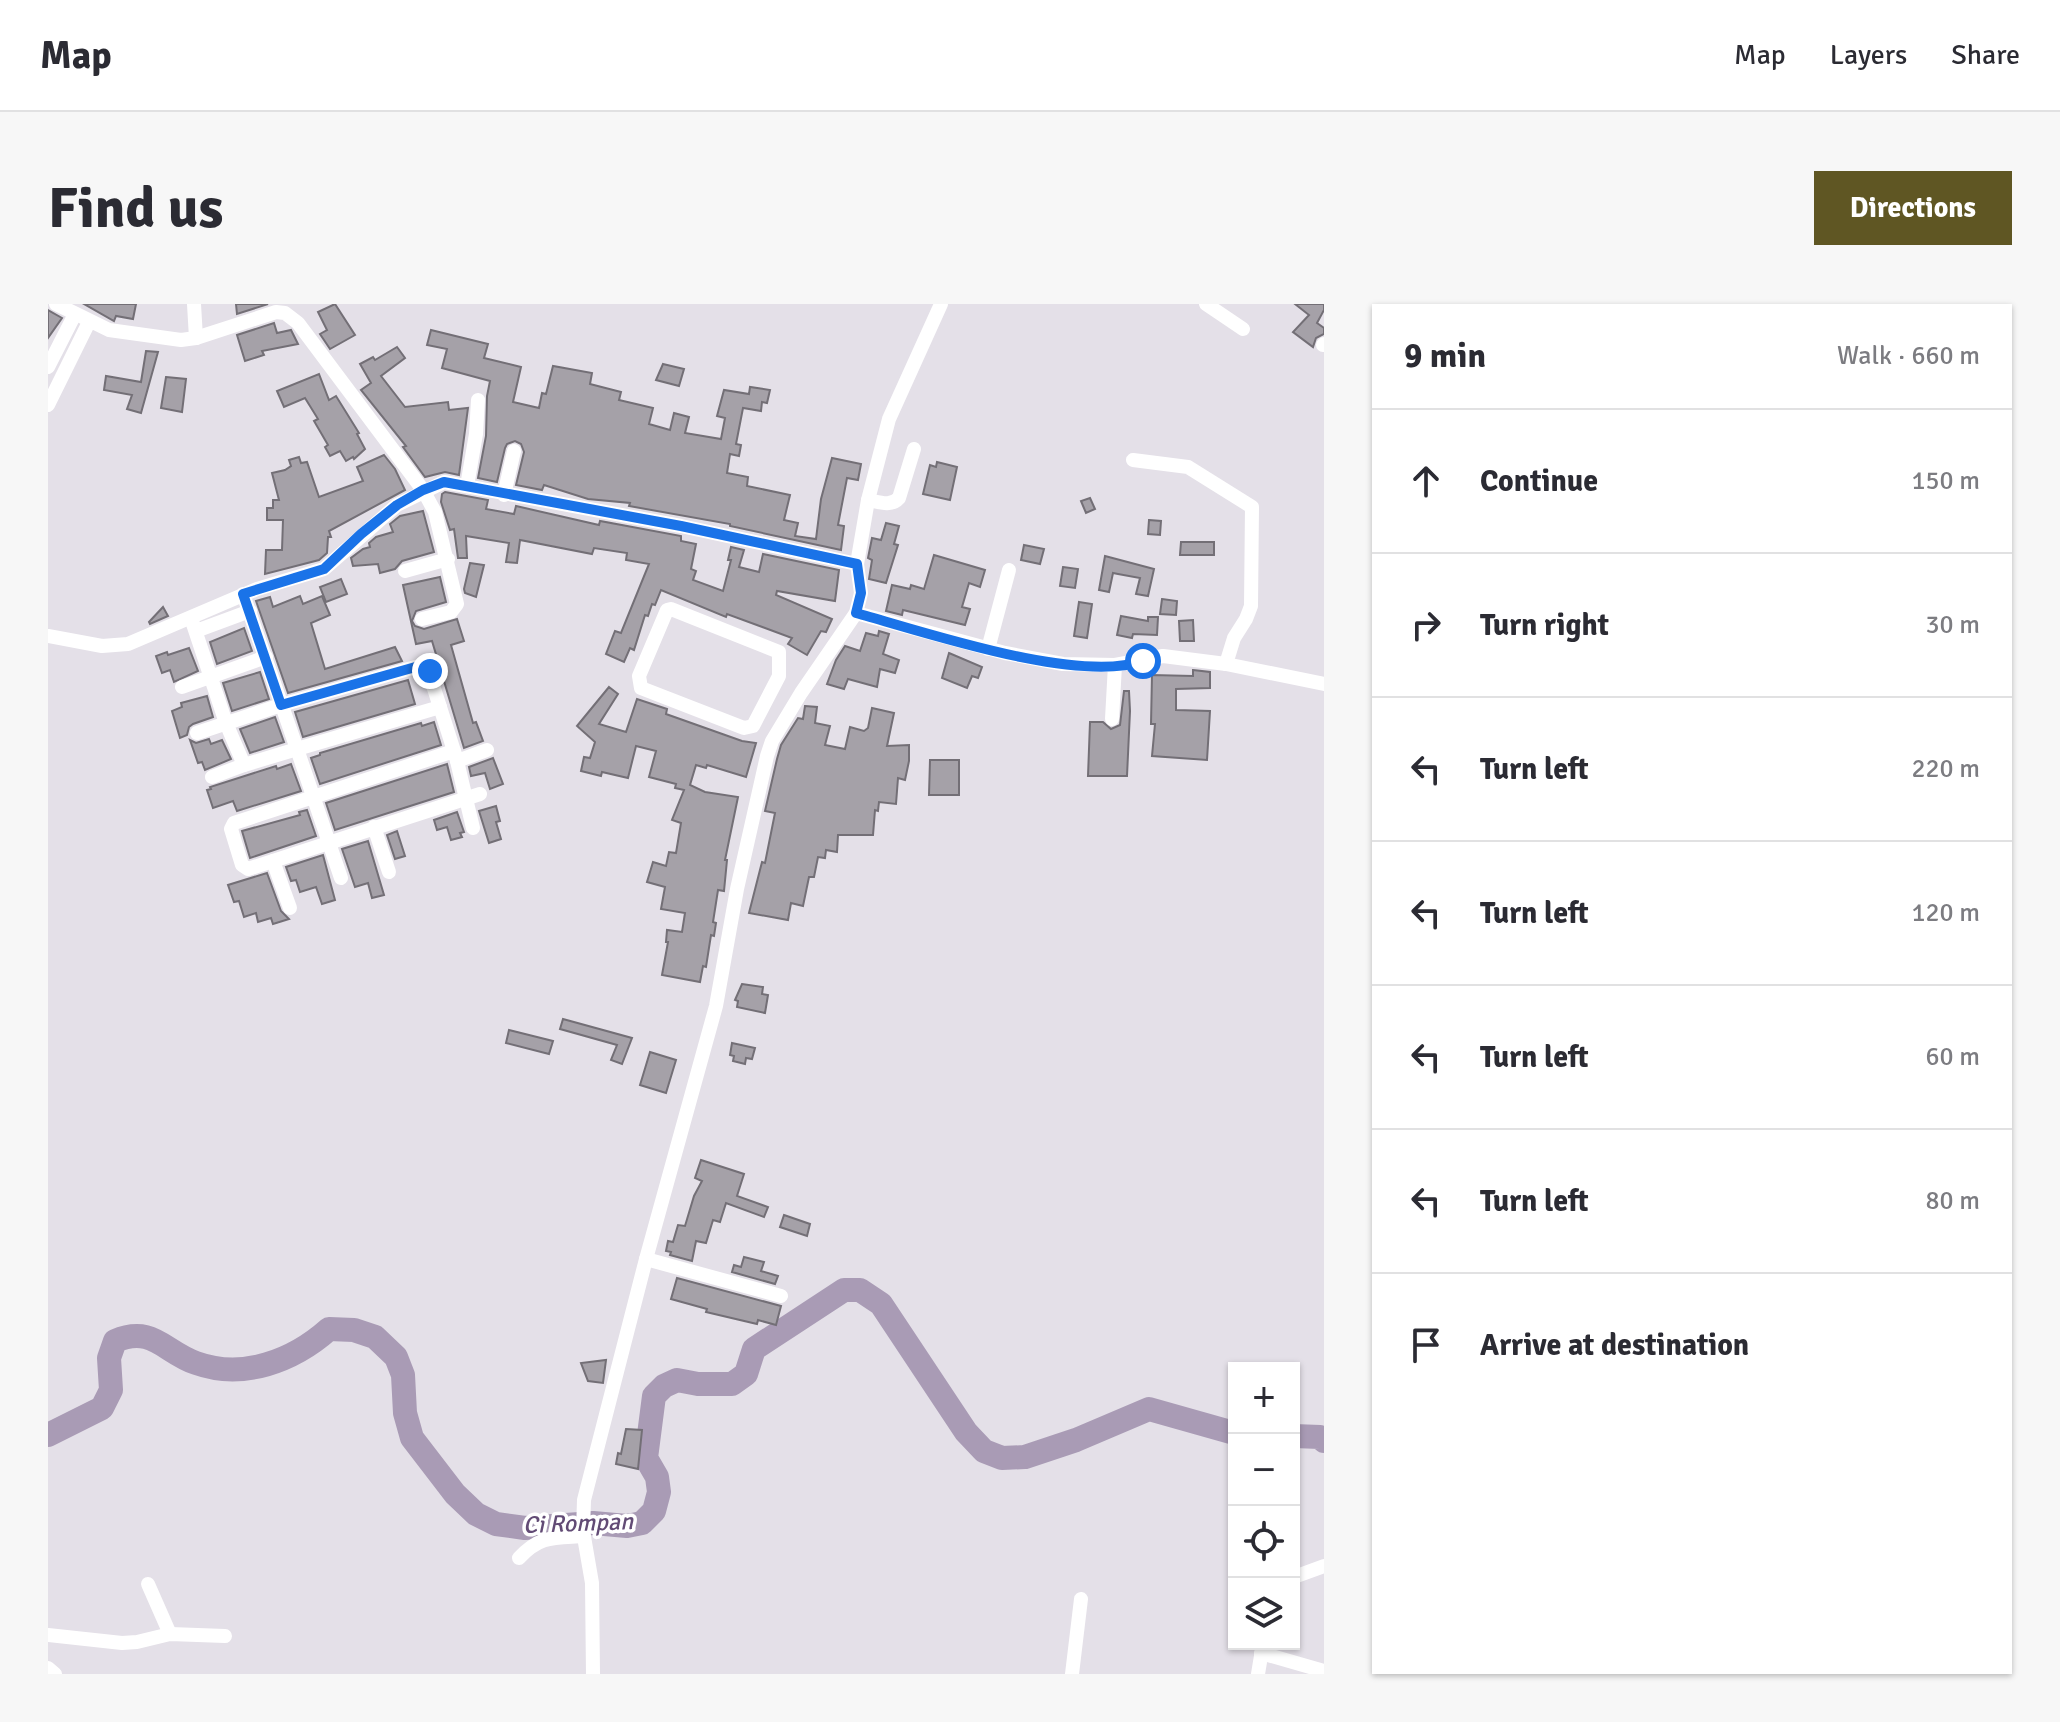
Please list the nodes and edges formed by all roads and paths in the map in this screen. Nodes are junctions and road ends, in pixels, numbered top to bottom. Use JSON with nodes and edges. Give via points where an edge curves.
{"nodes":[{"id":1,"x":56,"y":304,"type":"edge"},
{"id":2,"x":194,"y":304,"type":"edge"},
{"id":3,"x":941,"y":304,"type":"edge"},
{"id":4,"x":1206,"y":304,"type":"edge"},
{"id":5,"x":75,"y":314,"type":"junction"},
{"id":6,"x":89,"y":322,"type":"junction"},
{"id":7,"x":1243,"y":329,"type":"dead end"},
{"id":8,"x":196,"y":338,"type":"junction"},
{"id":9,"x":52,"y":372,"type":"edge"},
{"id":10,"x":478,"y":400,"type":"dead end"},
{"id":11,"x":48,"y":405,"type":"edge"},
{"id":12,"x":914,"y":449,"type":"dead end"},
{"id":13,"x":514,"y":451,"type":"dead end"},
{"id":14,"x":1133,"y":460,"type":"dead end"},
{"id":15,"x":467,"y":486,"type":"junction"},
{"id":16,"x":423,"y":490,"type":"junction"},
{"id":17,"x":504,"y":495,"type":"junction"},
{"id":18,"x":868,"y":500,"type":"junction"},
{"id":19,"x":448,"y":559,"type":"junction"},
{"id":20,"x":857,"y":564,"type":"junction"},
{"id":21,"x":1009,"y":570,"type":"dead end"},
{"id":22,"x":405,"y":571,"type":"dead end"},
{"id":23,"x":243,"y":594,"type":"junction"},
{"id":24,"x":250,"y":611,"type":"junction"},
{"id":25,"x":856,"y":613,"type":"junction"},
{"id":26,"x":422,"y":619,"type":"dead end"},
{"id":27,"x":194,"y":624,"type":"junction"},
{"id":28,"x":48,"y":636,"type":"edge"},
{"id":29,"x":988,"y":649,"type":"junction"},
{"id":30,"x":266,"y":657,"type":"junction"},
{"id":31,"x":1226,"y":664,"type":"junction"},
{"id":32,"x":1115,"y":665,"type":"junction"},
{"id":33,"x":210,"y":676,"type":"junction"},
{"id":34,"x":779,"y":676,"type":"junction"},
{"id":35,"x":1324,"y":684,"type":"edge"},
{"id":36,"x":182,"y":687,"type":"dead end"},
{"id":37,"x":801,"y":693,"type":"junction"},
{"id":38,"x":281,"y":705,"type":"junction"},
{"id":39,"x":440,"y":707,"type":"junction"},
{"id":40,"x":1112,"y":719,"type":"dead end"},
{"id":41,"x":226,"y":723,"type":"junction"},
{"id":42,"x":197,"y":733,"type":"dead end"},
{"id":43,"x":297,"y":749,"type":"junction"},
{"id":44,"x":487,"y":750,"type":"dead end"},
{"id":45,"x":456,"y":756,"type":"junction"},
{"id":46,"x":244,"y":765,"type":"junction"},
{"id":47,"x":212,"y":777,"type":"dead end"},
{"id":48,"x":472,"y":796,"type":"junction"},
{"id":49,"x":312,"y":797,"type":"junction"},
{"id":50,"x":374,"y":827,"type":"junction"},
{"id":51,"x":473,"y":828,"type":"dead end"},
{"id":52,"x":327,"y":842,"type":"junction"},
{"id":53,"x":273,"y":861,"type":"junction"},
{"id":54,"x":389,"y":872,"type":"dead end"},
{"id":55,"x":341,"y":878,"type":"dead end"},
{"id":56,"x":290,"y":908,"type":"dead end"},
{"id":57,"x":646,"y":1259,"type":"junction"},
{"id":58,"x":781,"y":1296,"type":"dead end"},
{"id":59,"x":584,"y":1529,"type":"junction"},
{"id":60,"x":519,"y":1558,"type":"dead end"},
{"id":61,"x":1324,"y":1566,"type":"edge"},
{"id":62,"x":1300,"y":1575,"type":"edge"},
{"id":63,"x":148,"y":1584,"type":"dead end"},
{"id":64,"x":1081,"y":1599,"type":"dead end"},
{"id":65,"x":170,"y":1634,"type":"junction"},
{"id":66,"x":48,"y":1635,"type":"edge"},
{"id":67,"x":225,"y":1636,"type":"dead end"},
{"id":68,"x":1262,"y":1650,"type":"edge"},
{"id":69,"x":1267,"y":1650,"type":"edge"},
{"id":70,"x":48,"y":1668,"type":"edge"},
{"id":71,"x":1324,"y":1671,"type":"edge"},
{"id":72,"x":55,"y":1674,"type":"edge"},
{"id":73,"x":593,"y":1674,"type":"edge"},
{"id":74,"x":1072,"y":1674,"type":"edge"},
{"id":75,"x":1258,"y":1674,"type":"edge"}],
"edges":[{"from":1,"to":5,"type":"street"},
{"from":2,"to":8,"type":"street"},
{"from":3,"to":18,"type":"street","via":[[889,419]]},
{"from":4,"to":7,"type":"street"},
{"from":5,"to":6,"type":"street"},
{"from":5,"to":9,"type":"street"},
{"from":6,"to":8,"type":"street","via":[[119,333]]},
{"from":6,"to":9,"type":"street"},
{"from":8,"to":16,"type":"street","via":[[285,313],[323,355]]},
{"from":9,"to":11,"type":"street"},
{"from":10,"to":15,"type":"street"},
{"from":12,"to":18,"type":"street","via":[[895,503]]},
{"from":13,"to":17,"type":"street"},
{"from":14,"to":31,"type":"street","via":[[1188,467],[1252,507],[1251,606]]},
{"from":15,"to":16,"type":"street","via":[[444,482]]},
{"from":15,"to":17,"type":"street"},
{"from":16,"to":19,"type":"street"},
{"from":16,"to":23,"type":"street","via":[[397,505],[324,569]]},
{"from":17,"to":20,"type":"street"},
{"from":18,"to":20,"type":"street"},
{"from":19,"to":22,"type":"street"},
{"from":19,"to":26,"type":"street","via":[[456,608]]},
{"from":20,"to":25,"type":"street","via":[[861,593]]},
{"from":21,"to":29,"type":"street"},
{"from":23,"to":24,"type":"street"},
{"from":23,"to":27,"type":"street"},
{"from":24,"to":27,"type":"street"},
{"from":24,"to":30,"type":"street"},
{"from":25,"to":29,"type":"street"},
{"from":25,"to":37,"type":"street"},
{"from":27,"to":28,"type":"street","via":[[118,646]]},
{"from":27,"to":33,"type":"street"},
{"from":29,"to":32,"type":"street","via":[[1063,664]]},
{"from":30,"to":33,"type":"street"},
{"from":30,"to":38,"type":"street"},
{"from":31,"to":32,"type":"street","via":[[1163,656]]},
{"from":31,"to":35,"type":"street"},
{"from":32,"to":40,"type":"street"},
{"from":33,"to":36,"type":"street"},
{"from":33,"to":41,"type":"street"},
{"from":34,"to":34,"type":"street","via":[[779,652],[671,609],[639,681],[641,688],[748,728],[757,723]]},
{"from":34,"to":37,"type":"street"},
{"from":37,"to":57,"type":"street","via":[[767,756],[716,1006]]},
{"from":38,"to":39,"type":"street","via":[[423,666],[430,671]]},
{"from":38,"to":41,"type":"street"},
{"from":38,"to":43,"type":"street"},
{"from":39,"to":43,"type":"street"},
{"from":39,"to":45,"type":"street"},
{"from":41,"to":42,"type":"street"},
{"from":41,"to":46,"type":"street"},
{"from":43,"to":46,"type":"street"},
{"from":43,"to":49,"type":"street"},
{"from":44,"to":45,"type":"street"},
{"from":45,"to":48,"type":"street"},
{"from":45,"to":49,"type":"street"},
{"from":46,"to":47,"type":"street"},
{"from":48,"to":50,"type":"street"},
{"from":48,"to":51,"type":"street"},
{"from":49,"to":52,"type":"street"},
{"from":49,"to":53,"type":"street","via":[[232,826],[244,868]]},
{"from":50,"to":52,"type":"street"},
{"from":50,"to":54,"type":"street"},
{"from":52,"to":53,"type":"street"},
{"from":52,"to":55,"type":"street"},
{"from":53,"to":56,"type":"street"},
{"from":57,"to":58,"type":"street"},
{"from":57,"to":59,"type":"street","via":[[584,1500]]},
{"from":59,"to":60,"type":"street","via":[[541,1540]]},
{"from":59,"to":73,"type":"street","via":[[591,1576]]},
{"from":61,"to":62,"type":"street"},
{"from":63,"to":65,"type":"street"},
{"from":64,"to":74,"type":"street"},
{"from":65,"to":66,"type":"street","via":[[122,1643]]},
{"from":65,"to":67,"type":"street"},
{"from":68,"to":75,"type":"street"},
{"from":69,"to":71,"type":"street"},
{"from":70,"to":72,"type":"street"}]}
